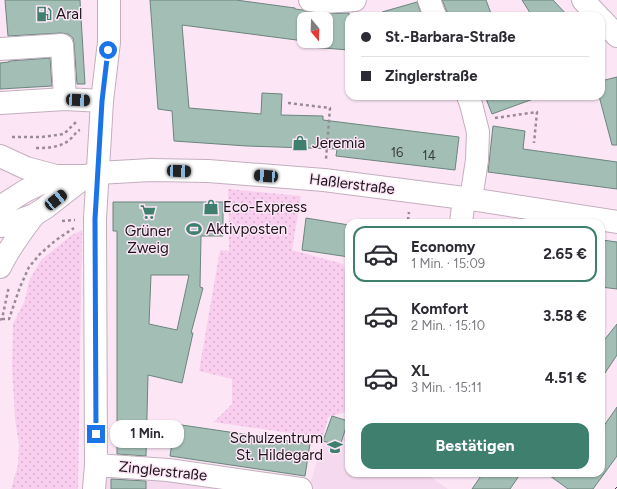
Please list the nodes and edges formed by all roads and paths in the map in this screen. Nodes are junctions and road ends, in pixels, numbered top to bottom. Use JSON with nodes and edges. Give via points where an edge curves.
{"nodes":[{"id":1,"x":109,"y":0,"type":"edge"},
{"id":2,"x":355,"y":0,"type":"edge"},
{"id":3,"x":429,"y":0,"type":"edge"},
{"id":4,"x":583,"y":0,"type":"edge"},
{"id":5,"x":318,"y":1,"type":"edge"},
{"id":6,"x":434,"y":12,"type":"edge"},
{"id":7,"x":594,"y":12,"type":"edge"},
{"id":8,"x":605,"y":23,"type":"edge"},
{"id":9,"x":617,"y":36,"type":"edge"},
{"id":10,"x":0,"y":49,"type":"edge"},
{"id":11,"x":66,"y":99,"type":"junction"},
{"id":12,"x":470,"y":100,"type":"edge"},
{"id":13,"x":102,"y":101,"type":"junction"},
{"id":14,"x":0,"y":103,"type":"edge"},
{"id":15,"x":288,"y":103,"type":"dead end"},
{"id":16,"x":475,"y":121,"type":"junction"},
{"id":17,"x":101,"y":127,"type":"junction"},
{"id":18,"x":77,"y":131,"type":"dead end"},
{"id":19,"x":534,"y":143,"type":"dead end"},
{"id":20,"x":45,"y":148,"type":"dead end"},
{"id":21,"x":5,"y":159,"type":"edge"},
{"id":22,"x":92,"y":174,"type":"junction"},
{"id":23,"x":56,"y":176,"type":"junction"},
{"id":24,"x":324,"y":180,"type":"junction"},
{"id":25,"x":467,"y":199,"type":"junction"},
{"id":26,"x":0,"y":207,"type":"edge"},
{"id":27,"x":34,"y":216,"type":"junction"},
{"id":28,"x":462,"y":219,"type":"edge"},
{"id":29,"x":597,"y":219,"type":"edge"},
{"id":30,"x":86,"y":220,"type":"junction"},
{"id":31,"x":605,"y":220,"type":"edge"},
{"id":32,"x":58,"y":221,"type":"dead end"},
{"id":33,"x":617,"y":222,"type":"edge"},
{"id":34,"x":0,"y":226,"type":"edge"},
{"id":35,"x":0,"y":267,"type":"edge"},
{"id":36,"x":2,"y":319,"type":"dead end"},
{"id":37,"x":96,"y":465,"type":"junction"},
{"id":38,"x":94,"y":489,"type":"edge"},
{"id":39,"x":301,"y":489,"type":"edge"}],
"edges":[{"from":1,"to":13,"type":"street","via":[[109,42]]},
{"from":2,"to":5,"type":"street"},
{"from":3,"to":6,"type":"street"},
{"from":4,"to":7,"type":"street"},
{"from":8,"to":9,"type":"street"},
{"from":10,"to":11,"type":"street","via":[[62,45]]},
{"from":11,"to":13,"type":"street"},
{"from":11,"to":14,"type":"street"},
{"from":12,"to":16,"type":"street"},
{"from":13,"to":17,"type":"street"},
{"from":15,"to":24,"type":"path","via":[[330,108]]},
{"from":16,"to":19,"type":"path","via":[[537,112]]},
{"from":16,"to":25,"type":"street","via":[[478,132],[477,160]]},
{"from":17,"to":21,"type":"path","via":[[77,121],[64,134],[7,137]]},
{"from":17,"to":22,"type":"street"},
{"from":18,"to":20,"type":"path","via":[[67,143]]},
{"from":21,"to":23,"type":"street"},
{"from":22,"to":23,"type":"street","name":"Haßlerstraße"},
{"from":22,"to":24,"type":"street","name":"Haßlerstraße","via":[[151,170],[208,171]]},
{"from":22,"to":27,"type":"street"},
{"from":22,"to":30,"type":"street"},
{"from":23,"to":26,"type":"street","name":"Haßlerstraße"},
{"from":24,"to":25,"type":"street","name":"Haßlerstraße"},
{"from":25,"to":28,"type":"street"},
{"from":25,"to":29,"type":"street","name":"Haßlerstraße"},
{"from":27,"to":34,"type":"street"},
{"from":27,"to":35,"type":"street"},
{"from":30,"to":32,"type":"path"},
{"from":30,"to":36,"type":"path","via":[[40,254],[29,267],[9,319]]},
{"from":30,"to":37,"type":"street"},
{"from":31,"to":33,"type":"street","name":"Haßlerstraße"},
{"from":37,"to":38,"type":"street"},
{"from":37,"to":39,"type":"street","name":"Zinglerstraße","via":[[168,470]]}]}
